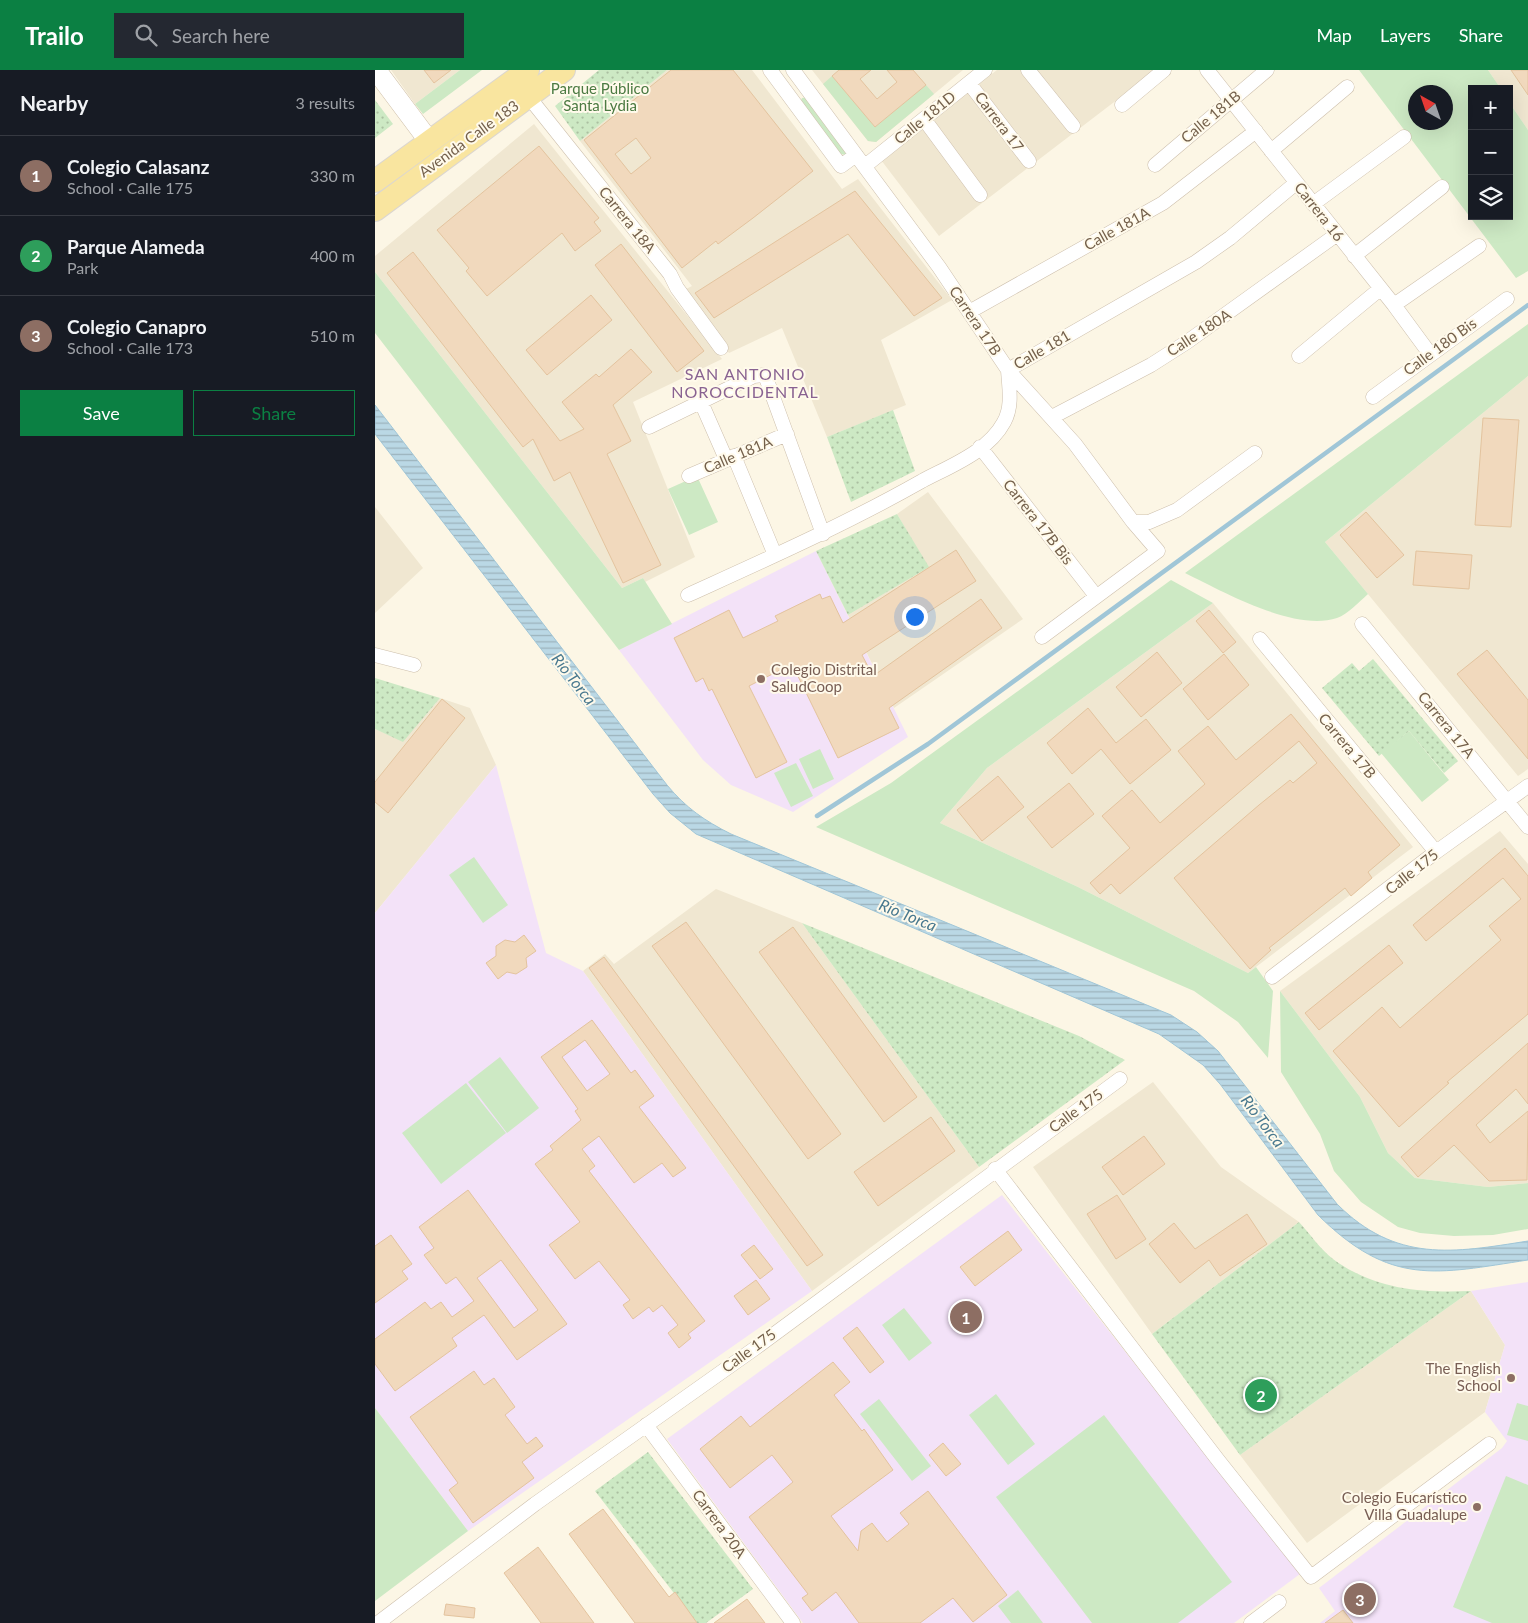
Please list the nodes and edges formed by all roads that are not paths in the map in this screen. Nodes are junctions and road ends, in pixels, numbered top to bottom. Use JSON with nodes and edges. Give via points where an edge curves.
{"nodes":[{"id":1,"x":376,"y":70,"type":"edge"},
{"id":2,"x":528,"y":70,"type":"edge"},
{"id":3,"x":564,"y":70,"type":"edge"},
{"id":4,"x":770,"y":70,"type":"edge"},
{"id":5,"x":793,"y":70,"type":"edge"},
{"id":6,"x":985,"y":70,"type":"edge"},
{"id":7,"x":1028,"y":70,"type":"edge"},
{"id":8,"x":1164,"y":70,"type":"edge"},
{"id":9,"x":1207,"y":70,"type":"edge"},
{"id":10,"x":1267,"y":70,"type":"edge"},
{"id":11,"x":969,"y":83,"type":"junction"},
{"id":12,"x":804,"y":84,"type":"junction"},
{"id":13,"x":1347,"y":87,"type":"dead end"},
{"id":14,"x":528,"y":96,"type":"junction"},
{"id":15,"x":789,"y":96,"type":"junction"},
{"id":16,"x":1231,"y":100,"type":"junction"},
{"id":17,"x":1122,"y":105,"type":"dead end"},
{"id":18,"x":924,"y":119,"type":"junction"},
{"id":19,"x":1073,"y":126,"type":"dead end"},
{"id":20,"x":1255,"y":131,"type":"junction"},
{"id":21,"x":1404,"y":137,"type":"dead end"},
{"id":22,"x":429,"y":141,"type":"junction"},
{"id":23,"x":1271,"y":151,"type":"junction"},
{"id":24,"x":856,"y":155,"type":"junction"},
{"id":25,"x":1029,"y":161,"type":"dead end"},
{"id":26,"x":1155,"y":165,"type":"dead end"},
{"id":27,"x":865,"y":166,"type":"junction"},
{"id":28,"x":375,"y":181,"type":"edge"},
{"id":29,"x":1296,"y":182,"type":"junction"},
{"id":30,"x":1442,"y":186,"type":"dead end"},
{"id":31,"x":979,"y":195,"type":"dead end"},
{"id":32,"x":1313,"y":204,"type":"junction"},
{"id":33,"x":375,"y":210,"type":"edge"},
{"id":34,"x":1337,"y":235,"type":"junction"},
{"id":35,"x":1479,"y":246,"type":"dead end"},
{"id":36,"x":1354,"y":256,"type":"junction"},
{"id":37,"x":1380,"y":289,"type":"junction"},
{"id":38,"x":1507,"y":298,"type":"dead end"},
{"id":39,"x":1394,"y":306,"type":"junction"},
{"id":40,"x":969,"y":312,"type":"junction"},
{"id":41,"x":721,"y":348,"type":"dead end"},
{"id":42,"x":1429,"y":354,"type":"junction"},
{"id":43,"x":1299,"y":356,"type":"dead end"},
{"id":44,"x":1007,"y":370,"type":"junction"},
{"id":45,"x":1373,"y":397,"type":"dead end"},
{"id":46,"x":701,"y":402,"type":"junction"},
{"id":47,"x":1052,"y":417,"type":"junction"},
{"id":48,"x":649,"y":427,"type":"dead end"},
{"id":49,"x":787,"y":434,"type":"junction"},
{"id":50,"x":980,"y":447,"type":"junction"},
{"id":51,"x":1255,"y":453,"type":"dead end"},
{"id":52,"x":730,"y":457,"type":"junction"},
{"id":53,"x":689,"y":476,"type":"dead end"},
{"id":54,"x":1133,"y":522,"type":"junction"},
{"id":55,"x":823,"y":534,"type":"junction"},
{"id":56,"x":775,"y":555,"type":"junction"},
{"id":57,"x":688,"y":595,"type":"dead end"},
{"id":58,"x":1096,"y":596,"type":"junction"},
{"id":59,"x":1361,"y":624,"type":"dead end"},
{"id":60,"x":1042,"y":637,"type":"dead end"},
{"id":61,"x":1260,"y":638,"type":"dead end"},
{"id":62,"x":375,"y":655,"type":"edge"},
{"id":63,"x":413,"y":665,"type":"dead end"},
{"id":64,"x":1528,"y":786,"type":"edge"},
{"id":65,"x":1507,"y":800,"type":"junction"},
{"id":66,"x":1528,"y":827,"type":"edge"},
{"id":67,"x":1436,"y":852,"type":"junction"},
{"id":68,"x":1272,"y":977,"type":"dead end"},
{"id":69,"x":1120,"y":1079,"type":"dead end"},
{"id":70,"x":995,"y":1169,"type":"junction"},
{"id":71,"x":646,"y":1424,"type":"junction"},
{"id":72,"x":1489,"y":1444,"type":"dead end"},
{"id":73,"x":1279,"y":1602,"type":"dead end"},
{"id":74,"x":378,"y":1623,"type":"edge"},
{"id":75,"x":793,"y":1623,"type":"edge"},
{"id":76,"x":1251,"y":1623,"type":"edge"}],
"edges":[{"from":1,"to":22,"type":"street"},
{"from":2,"to":22,"type":"main road","name":"Avenida Calle 183"},
{"from":3,"to":14,"type":"main road","name":"Avenida Calle 183"},
{"from":4,"to":15,"type":"street"},
{"from":5,"to":12,"type":"street","name":"Carrera 17B"},
{"from":6,"to":11,"type":"street","name":"Calle 181D"},
{"from":7,"to":19,"type":"street"},
{"from":8,"to":17,"type":"street"},
{"from":9,"to":16,"type":"street","name":"Carrera 16"},
{"from":10,"to":16,"type":"street","name":"Calle 181B"},
{"from":11,"to":18,"type":"street","name":"Calle 181D"},
{"from":11,"to":25,"type":"street","name":"Carrera 17"},
{"from":12,"to":15,"type":"street"},
{"from":12,"to":24,"type":"street","name":"Carrera 17B"},
{"from":13,"to":23,"type":"street"},
{"from":14,"to":33,"type":"main road","name":"Avenida Calle 183"},
{"from":14,"to":41,"type":"street","name":"Carrera 18A","via":[[670,274]]},
{"from":15,"to":24,"type":"street","via":[[841,166]]},
{"from":16,"to":20,"type":"street","name":"Carrera 16"},
{"from":16,"to":26,"type":"street","name":"Calle 181B"},
{"from":18,"to":27,"type":"street","name":"Calle 181D"},
{"from":18,"to":31,"type":"street"},
{"from":20,"to":23,"type":"street","name":"Carrera 16"},
{"from":20,"to":40,"type":"street","name":"Calle 181A","via":[[1163,203]]},
{"from":21,"to":32,"type":"street"},
{"from":22,"to":28,"type":"main road","name":"Avenida Calle 183"},
{"from":23,"to":29,"type":"street","name":"Carrera 16"},
{"from":24,"to":27,"type":"street","name":"Carrera 17B"},
{"from":27,"to":40,"type":"street","name":"Carrera 17B"},
{"from":29,"to":32,"type":"street","name":"Carrera 16"},
{"from":29,"to":44,"type":"street","name":"Calle 181","via":[[1196,262]]},
{"from":30,"to":36,"type":"street"},
{"from":32,"to":34,"type":"street","name":"Carrera 16"},
{"from":34,"to":36,"type":"street","name":"Carrera 16"},
{"from":34,"to":47,"type":"street","name":"Calle 180A","via":[[1221,320],[1151,365]]},
{"from":35,"to":39,"type":"street"},
{"from":36,"to":37,"type":"street","name":"Carrera 16"},
{"from":37,"to":39,"type":"street","name":"Carrera 16"},
{"from":37,"to":43,"type":"street"},
{"from":38,"to":42,"type":"street","name":"Calle 180 Bis"},
{"from":39,"to":42,"type":"street","name":"Carrera 16"},
{"from":40,"to":44,"type":"street","name":"Carrera 17B"},
{"from":42,"to":45,"type":"street","name":"Calle 180 Bis"},
{"from":44,"to":47,"type":"street","name":"Carrera 17B"},
{"from":44,"to":50,"type":"street","name":"Calle 181","via":[[1010,403],[1005,421]]},
{"from":46,"to":48,"type":"street"},
{"from":46,"to":49,"type":"street","via":[[754,376],[765,375]]},
{"from":46,"to":52,"type":"street"},
{"from":47,"to":54,"type":"street","name":"Carrera 17B"},
{"from":49,"to":52,"type":"street","name":"Calle 181A"},
{"from":49,"to":55,"type":"street"},
{"from":50,"to":55,"type":"street","name":"Calle 181","via":[[951,467]]},
{"from":50,"to":58,"type":"street","name":"Carrera 17B Bis"},
{"from":51,"to":54,"type":"street","via":[[1177,510],[1149,522]]},
{"from":52,"to":53,"type":"street","name":"Calle 181A"},
{"from":52,"to":56,"type":"street"},
{"from":54,"to":58,"type":"street","name":"Carrera 17B","via":[[1158,551]]},
{"from":55,"to":56,"type":"street","name":"Calle 181"},
{"from":56,"to":57,"type":"street","name":"Calle 181"},
{"from":58,"to":60,"type":"street"},
{"from":59,"to":65,"type":"street","name":"Carrera 17A"},
{"from":61,"to":67,"type":"street","name":"Carrera 17B"},
{"from":62,"to":63,"type":"street"},
{"from":64,"to":65,"type":"street","name":"Calle 175"},
{"from":65,"to":66,"type":"street","name":"Carrera 17A"},
{"from":65,"to":67,"type":"street","name":"Calle 175"},
{"from":67,"to":68,"type":"street","name":"Calle 175"},
{"from":69,"to":70,"type":"street","name":"Calle 175"},
{"from":70,"to":71,"type":"street","name":"Calle 175","via":[[754,1349]]},
{"from":70,"to":72,"type":"street","via":[[1311,1576]]},
{"from":71,"to":74,"type":"street","name":"Calle 175"},
{"from":71,"to":75,"type":"street","name":"Carrera 20A"},
{"from":73,"to":76,"type":"street"}]}
